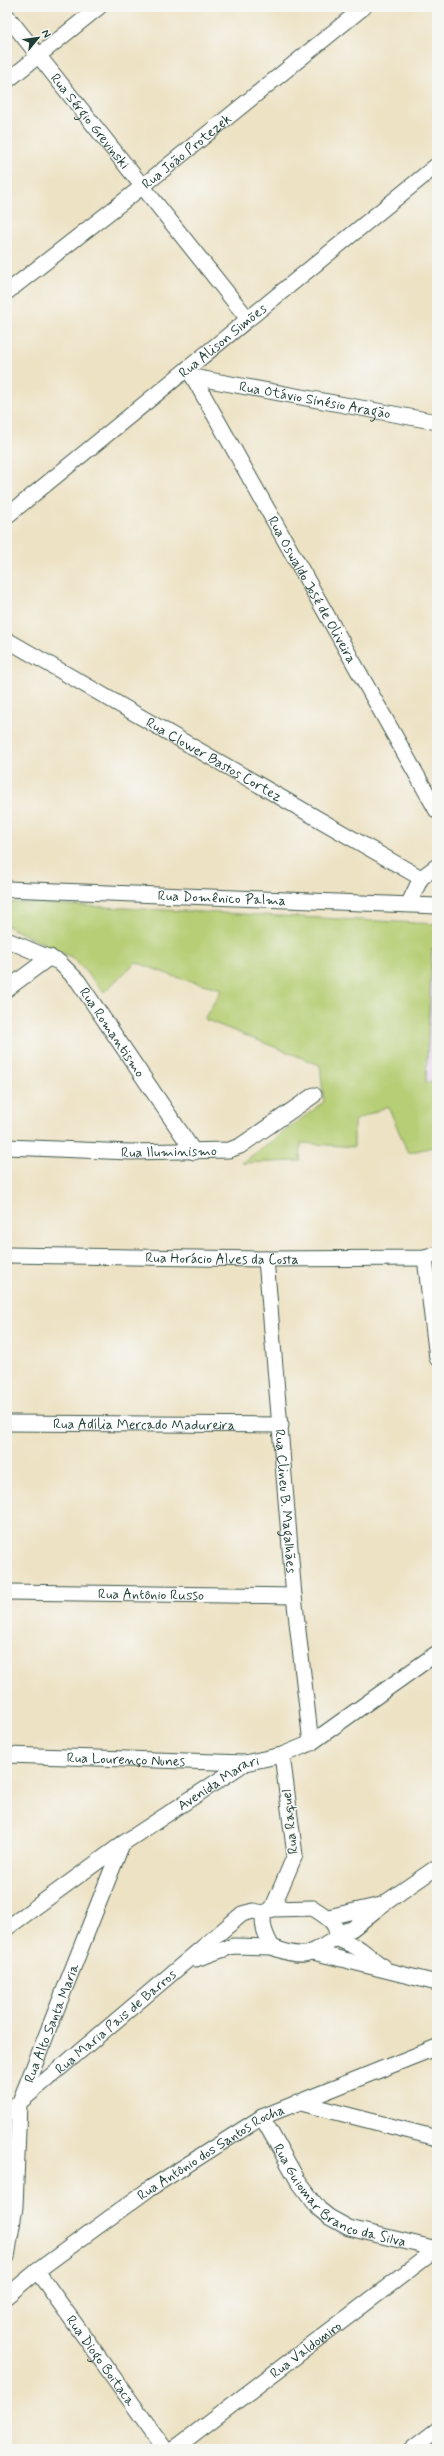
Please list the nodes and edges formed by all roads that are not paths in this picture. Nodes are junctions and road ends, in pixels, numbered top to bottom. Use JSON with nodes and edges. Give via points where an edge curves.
{"nodes":[{"id":1,"x":99,"y":7,"type":"edge"},
{"id":2,"x":364,"y":7,"type":"edge"},
{"id":3,"x":7,"y":16,"type":"edge"},
{"id":4,"x":39,"y":56,"type":"junction"},
{"id":5,"x":7,"y":81,"type":"edge"},
{"id":6,"x":437,"y":165,"type":"edge"},
{"id":7,"x":142,"y":186,"type":"junction"},
{"id":8,"x":7,"y":292,"type":"edge"},
{"id":9,"x":248,"y":319,"type":"junction"},
{"id":10,"x":191,"y":373,"type":"junction"},
{"id":11,"x":437,"y":422,"type":"edge"},
{"id":12,"x":7,"y":516,"type":"edge"},
{"id":13,"x":7,"y":640,"type":"edge"},
{"id":14,"x":437,"y":811,"type":"edge"},
{"id":15,"x":437,"y":866,"type":"edge"},
{"id":16,"x":421,"y":878,"type":"junction"},
{"id":17,"x":7,"y":889,"type":"edge"},
{"id":18,"x":409,"y":903,"type":"junction"},
{"id":19,"x":437,"y":906,"type":"edge"},
{"id":20,"x":7,"y":940,"type":"edge"},
{"id":21,"x":50,"y":957,"type":"junction"},
{"id":22,"x":7,"y":989,"type":"edge"},
{"id":23,"x":314,"y":1094,"type":"dead end"},
{"id":24,"x":7,"y":1147,"type":"edge"},
{"id":25,"x":194,"y":1152,"type":"junction"},
{"id":26,"x":7,"y":1255,"type":"edge"},
{"id":27,"x":431,"y":1256,"type":"edge"},
{"id":28,"x":266,"y":1259,"type":"junction"},
{"id":29,"x":437,"y":1358,"type":"edge"},
{"id":30,"x":7,"y":1423,"type":"edge"},
{"id":31,"x":281,"y":1426,"type":"junction"},
{"id":32,"x":7,"y":1592,"type":"edge"},
{"id":33,"x":294,"y":1596,"type":"junction"},
{"id":34,"x":437,"y":1653,"type":"edge"},
{"id":35,"x":311,"y":1743,"type":"junction"},
{"id":36,"x":7,"y":1755,"type":"edge"},
{"id":37,"x":282,"y":1755,"type":"junction"},
{"id":38,"x":245,"y":1763,"type":"junction"},
{"id":39,"x":122,"y":1844,"type":"junction"},
{"id":40,"x":437,"y":1867,"type":"edge"},
{"id":41,"x":382,"y":1905,"type":"junction"},
{"id":42,"x":268,"y":1911,"type":"junction"},
{"id":43,"x":328,"y":1917,"type":"junction"},
{"id":44,"x":7,"y":1928,"type":"edge"},
{"id":45,"x":336,"y":1935,"type":"junction"},
{"id":46,"x":272,"y":1947,"type":"junction"},
{"id":47,"x":313,"y":1952,"type":"junction"},
{"id":48,"x":187,"y":1962,"type":"junction"},
{"id":49,"x":387,"y":1970,"type":"junction"},
{"id":50,"x":437,"y":1983,"type":"edge"},
{"id":51,"x":437,"y":2047,"type":"edge"},
{"id":52,"x":297,"y":2102,"type":"junction"},
{"id":53,"x":19,"y":2104,"type":"junction"},
{"id":54,"x":7,"y":2113,"type":"edge"},
{"id":55,"x":262,"y":2117,"type":"junction"},
{"id":56,"x":437,"y":2138,"type":"edge"},
{"id":57,"x":437,"y":2249,"type":"edge"},
{"id":58,"x":7,"y":2257,"type":"edge"},
{"id":59,"x":37,"y":2271,"type":"junction"},
{"id":60,"x":7,"y":2296,"type":"edge"},
{"id":61,"x":437,"y":2430,"type":"edge"},
{"id":62,"x":165,"y":2449,"type":"edge"},
{"id":63,"x":174,"y":2449,"type":"edge"},
{"id":64,"x":412,"y":2449,"type":"edge"}],
"edges":[{"from":1,"to":4,"type":"street"},
{"from":2,"to":7,"type":"street","name":"Rua João Protezek"},
{"from":3,"to":4,"type":"street","name":"Rua Sérgio Grevinski"},
{"from":4,"to":5,"type":"street"},
{"from":4,"to":7,"type":"street","name":"Rua Sérgio Grevinski"},
{"from":6,"to":9,"type":"street","name":"Rua Alison Simões"},
{"from":7,"to":8,"type":"street","name":"Rua João Protezek"},
{"from":7,"to":9,"type":"street","name":"Rua Sérgio Grevinski"},
{"from":9,"to":10,"type":"street","name":"Rua Alison Simões"},
{"from":10,"to":11,"type":"street","name":"Rua Otávio Sinésio Aragão"},
{"from":10,"to":12,"type":"street","name":"Rua Alison Simões"},
{"from":10,"to":14,"type":"street","name":"Rua Oswaldo José de Oliveira"},
{"from":13,"to":16,"type":"street","name":"Rua Clower Bastos Cortez"},
{"from":15,"to":16,"type":"street"},
{"from":16,"to":18,"type":"street"},
{"from":17,"to":18,"type":"street","name":"Rua Domênico Palma"},
{"from":18,"to":19,"type":"street","name":"Rua Domênico Palma"},
{"from":20,"to":21,"type":"street","name":"Rua Romantismo"},
{"from":21,"to":22,"type":"street"},
{"from":21,"to":25,"type":"street","name":"Rua Romantismo","via":[[78,981]]},
{"from":23,"to":25,"type":"street","name":"Rua Iluminismo","via":[[240,1146],[229,1150]]},
{"from":24,"to":25,"type":"street","name":"Rua Iluminismo"},
{"from":26,"to":28,"type":"street","name":"Rua Horácio Alves da Costa"},
{"from":27,"to":28,"type":"street","name":"Rua Horácio Alves da Costa"},
{"from":27,"to":29,"type":"street"},
{"from":28,"to":31,"type":"street","name":"Rua Clineu B. Magalhães"},
{"from":30,"to":31,"type":"street","name":"Rua Adília Mercado Madureira"},
{"from":31,"to":33,"type":"street","name":"Rua Clineu B. Magalhães"},
{"from":32,"to":33,"type":"street","name":"Rua Antônio Russo"},
{"from":33,"to":35,"type":"street","name":"Rua Clineu B. Magalhães"},
{"from":34,"to":35,"type":"street","name":"Avenida Marari"},
{"from":35,"to":37,"type":"street","name":"Avenida Marari"},
{"from":36,"to":38,"type":"street","name":"Rua Lourenço Nunes"},
{"from":37,"to":38,"type":"street","name":"Avenida Marari"},
{"from":37,"to":42,"type":"street","name":"Rua Raquel","via":[[295,1855]]},
{"from":38,"to":39,"type":"street","name":"Avenida Marari"},
{"from":39,"to":44,"type":"street","name":"Avenida Marari"},
{"from":39,"to":53,"type":"street","name":"Rua Alto Santa Maria"},
{"from":40,"to":41,"type":"street"},
{"from":41,"to":43,"type":"street"},
{"from":41,"to":45,"type":"street","via":[[352,1929]]},
{"from":42,"to":43,"type":"street","via":[[313,1908]]},
{"from":42,"to":46,"type":"street","via":[[262,1920]]},
{"from":42,"to":48,"type":"street","name":"Rua Maria Pais de Barros","via":[[242,1914]]},
{"from":43,"to":45,"type":"street"},
{"from":45,"to":47,"type":"street"},
{"from":45,"to":49,"type":"street","via":[[360,1949]]},
{"from":46,"to":47,"type":"street","via":[[294,1956]]},
{"from":46,"to":48,"type":"street","name":"Rua Maria Pais de Barros","via":[[233,1946]]},
{"from":47,"to":49,"type":"street"},
{"from":48,"to":53,"type":"street","name":"Rua Maria Pais de Barros"},
{"from":49,"to":50,"type":"street"},
{"from":51,"to":52,"type":"street","name":"Rua Antônio dos Santos Rocha"},
{"from":52,"to":55,"type":"street","name":"Rua Antônio dos Santos Rocha"},
{"from":52,"to":56,"type":"street"},
{"from":53,"to":54,"type":"street","name":"Rua Maria Pais de Barros"},
{"from":53,"to":58,"type":"street","name":"Rua Alto Santa Maria","via":[[15,2207]]},
{"from":55,"to":57,"type":"street","name":"Rua Guiomar Branco da Silva","via":[[298,2182],[319,2209],[329,2217],[349,2228]]},
{"from":55,"to":59,"type":"street","name":"Rua Antônio dos Santos Rocha","via":[[149,2189]]},
{"from":57,"to":63,"type":"street","name":"Rua Valdomiro"},
{"from":59,"to":60,"type":"street","name":"Rua Antônio dos Santos Rocha"},
{"from":59,"to":62,"type":"street","name":"Rua Diogo Boitaca"},
{"from":61,"to":64,"type":"street"}]}
